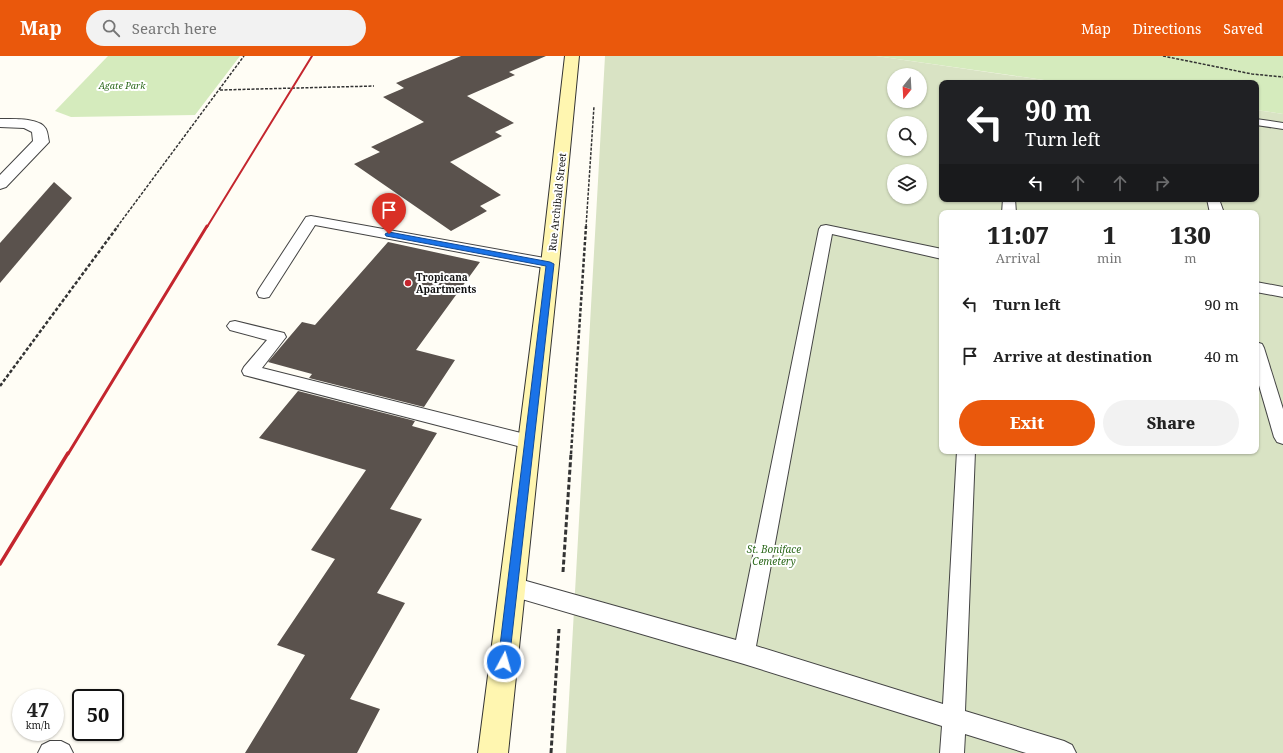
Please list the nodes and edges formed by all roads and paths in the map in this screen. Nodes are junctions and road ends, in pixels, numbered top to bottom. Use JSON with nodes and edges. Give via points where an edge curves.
{"nodes":[{"id":1,"x":244,"y":56,"type":"edge"},
{"id":2,"x":572,"y":56,"type":"edge"},
{"id":3,"x":1163,"y":56,"type":"edge"},
{"id":4,"x":1283,"y":77,"type":"edge"},
{"id":5,"x":374,"y":86,"type":"dead end"},
{"id":6,"x":219,"y":90,"type":"junction"},
{"id":7,"x":595,"y":103,"type":"dead end"},
{"id":8,"x":1259,"y":122,"type":"edge"},
{"id":9,"x":0,"y":123,"type":"edge"},
{"id":10,"x":1283,"y":126,"type":"edge"},
{"id":11,"x":0,"y":184,"type":"edge"},
{"id":12,"x":939,"y":253,"type":"edge"},
{"id":13,"x":550,"y":264,"type":"junction"},
{"id":14,"x":1259,"y":288,"type":"edge"},
{"id":15,"x":1283,"y":292,"type":"edge"},
{"id":16,"x":264,"y":293,"type":"dead end"},
{"id":17,"x":235,"y":326,"type":"dead end"},
{"id":18,"x":1259,"y":358,"type":"edge"},
{"id":19,"x":0,"y":386,"type":"edge"},
{"id":20,"x":1283,"y":437,"type":"edge"},
{"id":21,"x":529,"y":442,"type":"junction"},
{"id":22,"x":966,"y":454,"type":"edge"},
{"id":23,"x":512,"y":587,"type":"junction"},
{"id":24,"x":562,"y":600,"type":"junction"},
{"id":25,"x":744,"y":653,"type":"junction"},
{"id":26,"x":955,"y":719,"type":"junction"},
{"id":27,"x":50,"y":753,"type":"edge"},
{"id":28,"x":61,"y":753,"type":"edge"},
{"id":29,"x":493,"y":753,"type":"edge"},
{"id":30,"x":551,"y":753,"type":"edge"},
{"id":31,"x":952,"y":753,"type":"edge"},
{"id":32,"x":1064,"y":753,"type":"edge"}],
"edges":[{"from":1,"to":6,"type":"path"},
{"from":2,"to":13,"type":"main road","name":"Rue Archibald Street"},
{"from":3,"to":4,"type":"path","via":[[1252,74]]},
{"from":5,"to":6,"type":"path"},
{"from":6,"to":19,"type":"path"},
{"from":7,"to":24,"type":"path"},
{"from":8,"to":10,"type":"lane"},
{"from":9,"to":11,"type":"street","via":[[28,124],[39,130],[41,142]]},
{"from":12,"to":25,"type":"lane","via":[[826,229]]},
{"from":13,"to":16,"type":"lane","via":[[311,220]]},
{"from":13,"to":21,"type":"main road","name":"Rue Archibald Street"},
{"from":14,"to":15,"type":"lane"},
{"from":17,"to":21,"type":"lane","via":[[278,337],[250,371]]},
{"from":18,"to":20,"type":"lane"},
{"from":21,"to":23,"type":"main road","name":"Rue Archibald Street"},
{"from":22,"to":26,"type":"lane"},
{"from":23,"to":24,"type":"lane"},
{"from":23,"to":29,"type":"main road","name":"Rue Archibald Street"},
{"from":24,"to":25,"type":"lane"},
{"from":24,"to":30,"type":"path"},
{"from":25,"to":26,"type":"lane"},
{"from":26,"to":31,"type":"lane"},
{"from":26,"to":32,"type":"lane"},
{"from":27,"to":28,"type":"lane"}]}
